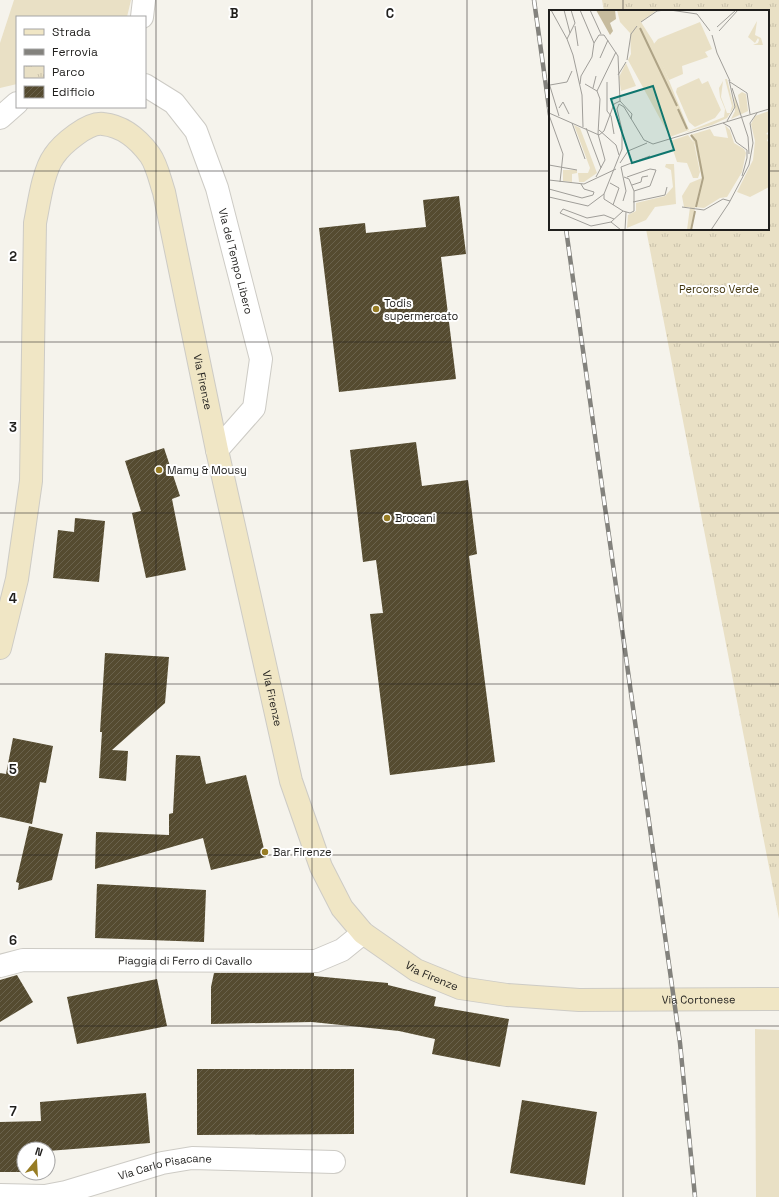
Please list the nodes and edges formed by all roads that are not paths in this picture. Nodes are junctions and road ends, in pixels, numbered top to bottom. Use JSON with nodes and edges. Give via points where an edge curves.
{"nodes":[{"id":1,"x":144,"y":0,"type":"edge"},
{"id":2,"x":142,"y":16,"type":"edge"},
{"id":3,"x":146,"y":86,"type":"edge"},
{"id":4,"x":16,"y":104,"type":"edge"},
{"id":5,"x":0,"y":118,"type":"edge"},
{"id":6,"x":217,"y":450,"type":"junction"},
{"id":7,"x":0,"y":648,"type":"edge"},
{"id":8,"x":363,"y":933,"type":"junction"},
{"id":9,"x":0,"y":966,"type":"edge"},
{"id":10,"x":779,"y":999,"type":"edge"},
{"id":11,"x":619,"y":1000,"type":"joint"},
{"id":12,"x":334,"y":1162,"type":"dead end"},
{"id":13,"x":0,"y":1195,"type":"edge"}],
"edges":[{"from":1,"to":2,"type":"street"},
{"from":3,"to":6,"type":"street","name":"Via del Tempo Libero","via":[[174,103],[196,130],[217,188],[262,359],[254,408]]},
{"from":4,"to":5,"type":"street"},
{"from":6,"to":7,"type":"main road","name":"Via Firenze","via":[[164,192],[150,156],[131,134],[103,123],[76,133],[53,156],[41,188],[35,222],[31,481],[17,578]]},
{"from":6,"to":8,"type":"main road","name":"Via Firenze","via":[[291,781],[321,867],[342,908]]},
{"from":8,"to":9,"type":"street","name":"Piaggia di Ferro di Cavallo","via":[[342,950],[316,962],[23,960]]},
{"from":8,"to":11,"type":"main road","name":"Via Firenze","via":[[416,970],[460,988],[523,996]]},
{"from":10,"to":11,"type":"main road","name":"Via Cortonese"},
{"from":12,"to":13,"type":"street","name":"Via Carlo Pisacane","via":[[192,1158],[162,1163],[66,1192],[45,1196]]}]}
